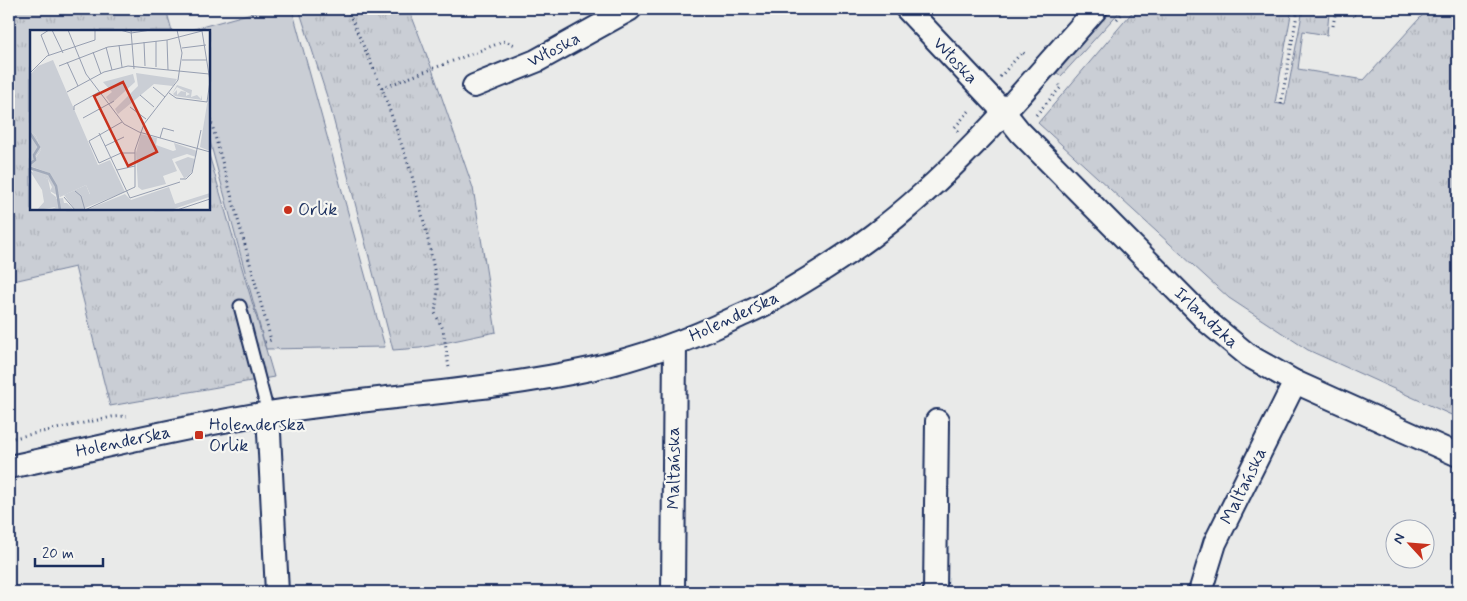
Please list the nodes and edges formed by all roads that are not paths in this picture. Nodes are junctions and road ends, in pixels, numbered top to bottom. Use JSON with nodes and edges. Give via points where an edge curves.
{"nodes":[{"id":1,"x":630,"y":9,"type":"edge"},
{"id":2,"x":907,"y":9,"type":"edge"},
{"id":3,"x":1096,"y":9,"type":"edge"},
{"id":4,"x":474,"y":86,"type":"dead end"},
{"id":5,"x":1004,"y":112,"type":"junction"},
{"id":6,"x":240,"y":306,"type":"dead end"},
{"id":7,"x":674,"y":344,"type":"junction"},
{"id":8,"x":1295,"y":382,"type":"junction"},
{"id":9,"x":268,"y":413,"type":"junction"},
{"id":10,"x":937,"y":421,"type":"dead end"},
{"id":11,"x":1458,"y":455,"type":"edge"},
{"id":12,"x":9,"y":467,"type":"edge"},
{"id":13,"x":277,"y":592,"type":"edge"},
{"id":14,"x":673,"y":592,"type":"edge"},
{"id":15,"x":936,"y":592,"type":"edge"},
{"id":16,"x":1200,"y":592,"type":"edge"}],
"edges":[{"from":1,"to":4,"type":"street","name":"Włoska","via":[[536,61]]},
{"from":2,"to":5,"type":"street","name":"Włoska"},
{"from":3,"to":5,"type":"street","name":"Holenderska"},
{"from":5,"to":7,"type":"street","name":"Holenderska","via":[[918,198],[873,235],[772,301]]},
{"from":5,"to":8,"type":"street","name":"Irlandzka","via":[[1209,323],[1249,356]]},
{"from":6,"to":9,"type":"lane"},
{"from":7,"to":9,"type":"street","name":"Holenderska","via":[[594,368],[523,382]]},
{"from":7,"to":14,"type":"street","name":"Maltańska"},
{"from":8,"to":11,"type":"street","name":"Irlandzka"},
{"from":8,"to":16,"type":"street","name":"Maltańska","via":[[1216,543]]},
{"from":9,"to":12,"type":"street","name":"Holenderska"},
{"from":9,"to":13,"type":"street"},
{"from":10,"to":15,"type":"street"}]}
